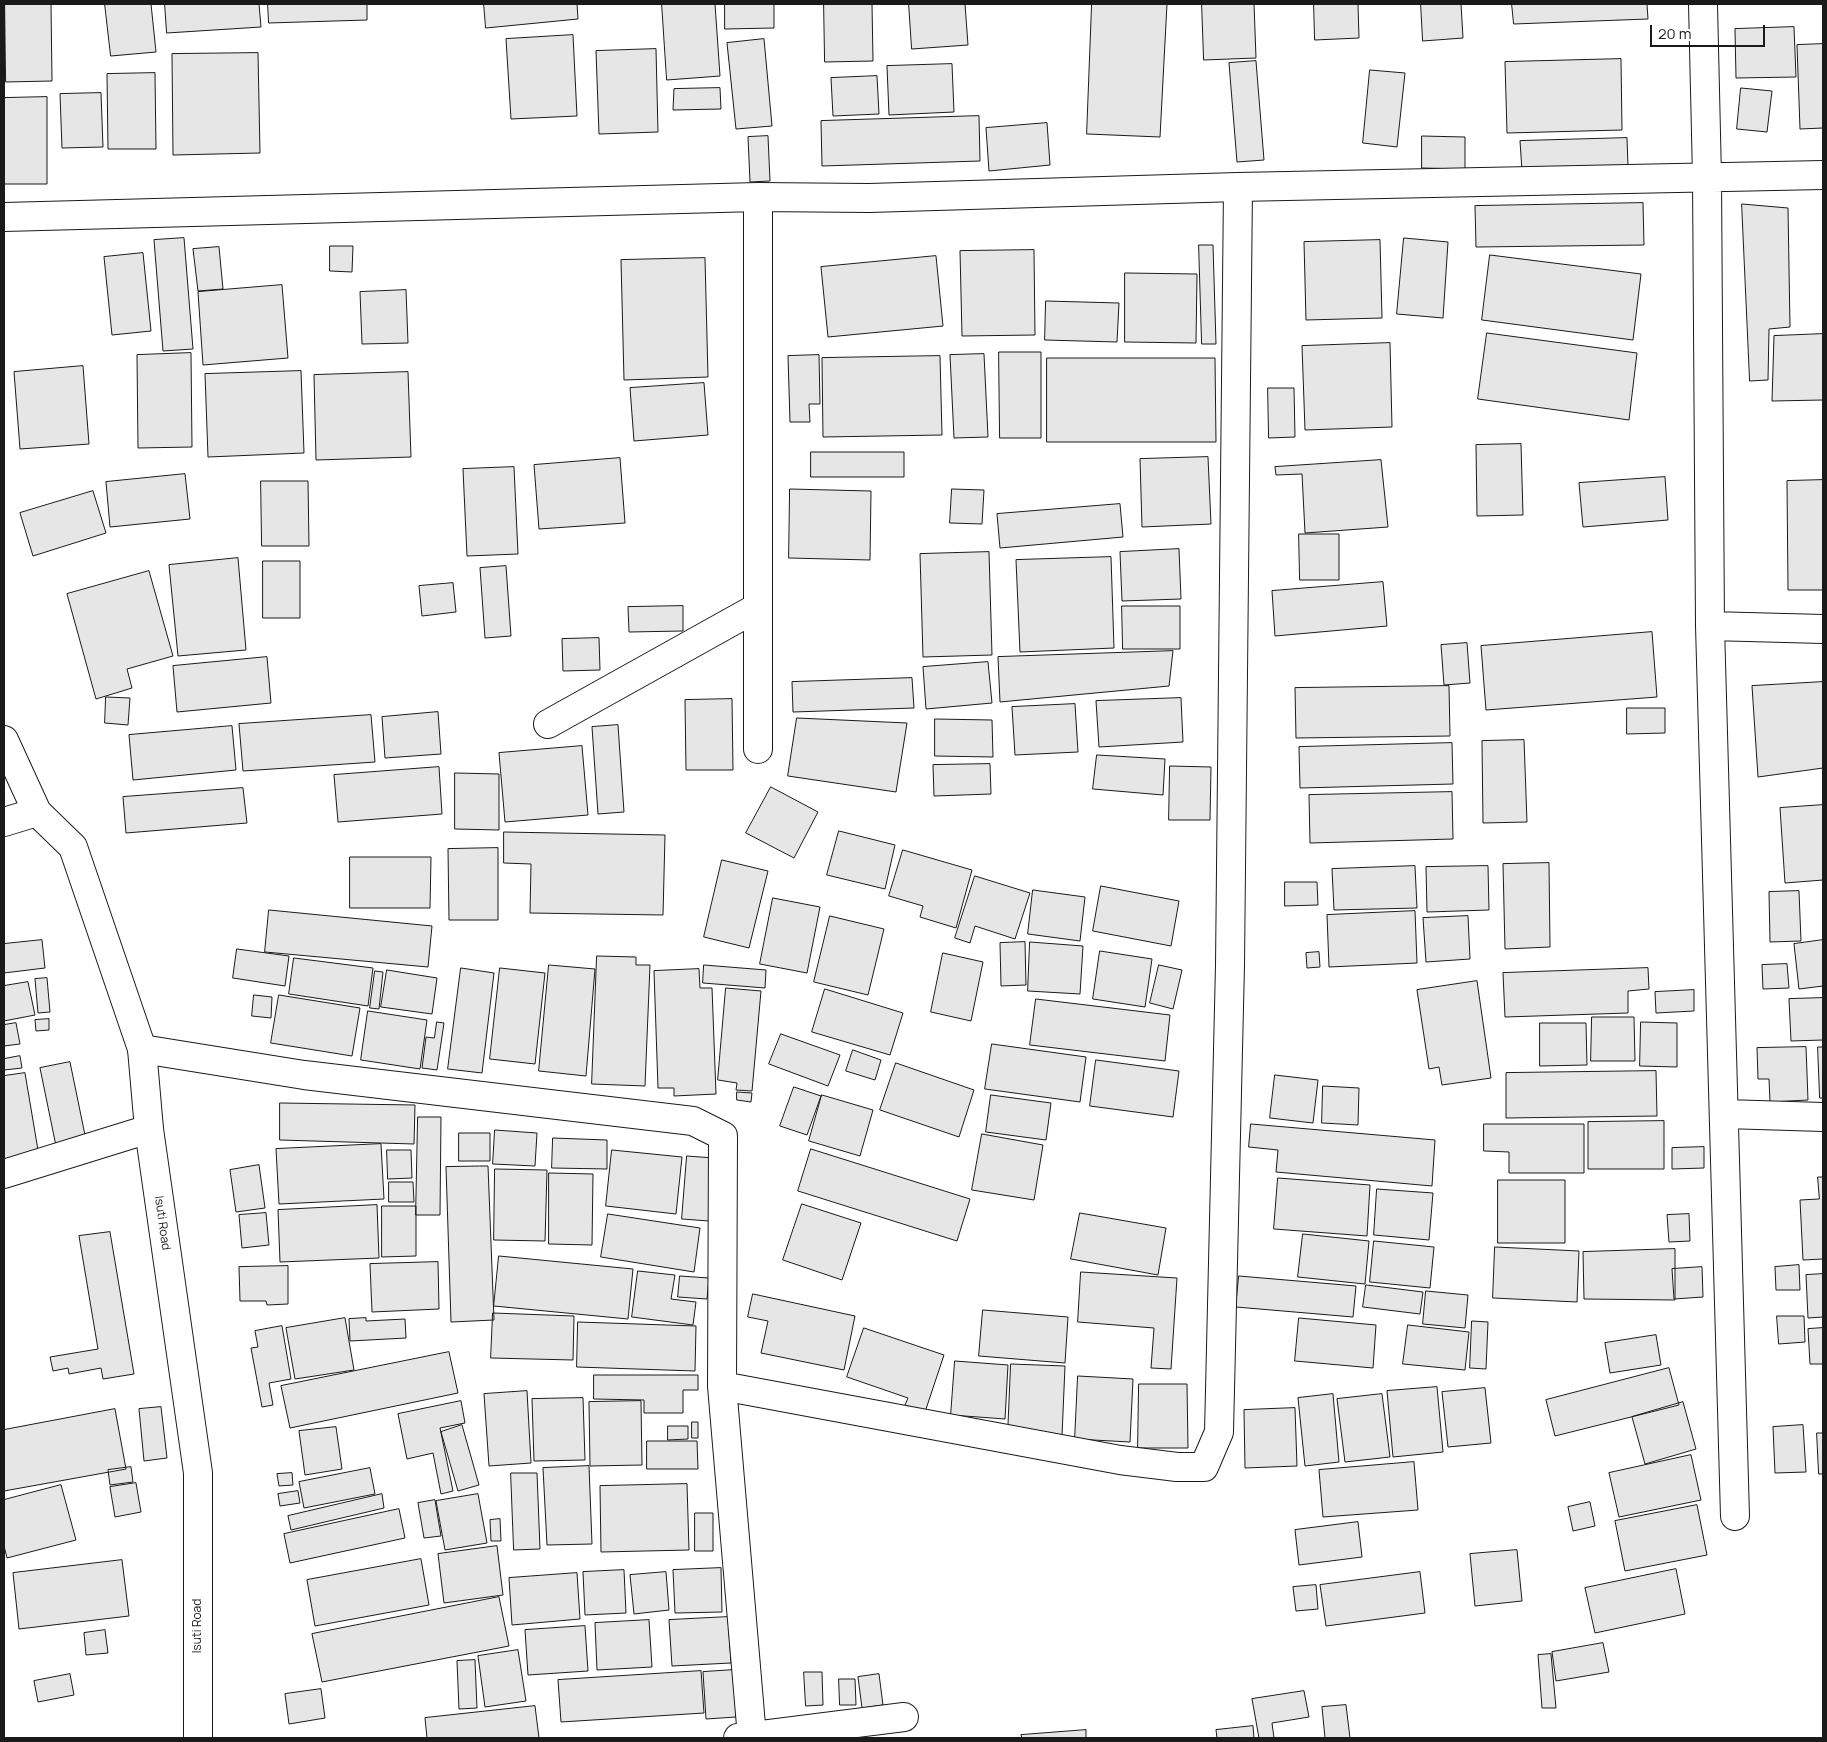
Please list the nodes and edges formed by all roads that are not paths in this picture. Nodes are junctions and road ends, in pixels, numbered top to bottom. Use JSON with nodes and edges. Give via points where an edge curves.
{"nodes":[{"id":1,"x":1703,"y":4,"type":"edge"},
{"id":2,"x":1823,"y":175,"type":"edge"},
{"id":3,"x":1707,"y":177,"type":"junction"},
{"id":4,"x":1238,"y":188,"type":"junction"},
{"id":5,"x":758,"y":197,"type":"junction"},
{"id":6,"x":4,"y":217,"type":"edge"},
{"id":7,"x":758,"y":608,"type":"junction"},
{"id":8,"x":1710,"y":626,"type":"junction"},
{"id":9,"x":1823,"y":629,"type":"edge"},
{"id":10,"x":548,"y":724,"type":"dead end"},
{"id":11,"x":4,"y":740,"type":"edge"},
{"id":12,"x":758,"y":749,"type":"dead end"},
{"id":13,"x":37,"y":812,"type":"junction"},
{"id":14,"x":4,"y":822,"type":"edge"},
{"id":15,"x":142,"y":1049,"type":"junction"},
{"id":16,"x":1725,"y":1114,"type":"junction"},
{"id":17,"x":1823,"y":1117,"type":"edge"},
{"id":18,"x":149,"y":1129,"type":"junction"},
{"id":19,"x":4,"y":1174,"type":"edge"},
{"id":20,"x":722,"y":1386,"type":"junction"},
{"id":21,"x":1735,"y":1516,"type":"dead end"},
{"id":22,"x":904,"y":1717,"type":"dead end"},
{"id":23,"x":198,"y":1738,"type":"edge"},
{"id":24,"x":745,"y":1738,"type":"edge"}],
"edges":[{"from":1,"to":3,"type":"street"},
{"from":2,"to":3,"type":"street"},
{"from":3,"to":4,"type":"street"},
{"from":3,"to":8,"type":"street"},
{"from":4,"to":5,"type":"street","via":[[870,198]]},
{"from":4,"to":20,"type":"street","via":[[1230,965],[1219,1432],[1204,1467],[1120,1460]]},
{"from":5,"to":6,"type":"street"},
{"from":5,"to":7,"type":"street"},
{"from":7,"to":10,"type":"street"},
{"from":7,"to":12,"type":"street"},
{"from":8,"to":9,"type":"street"},
{"from":8,"to":16,"type":"street"},
{"from":11,"to":13,"type":"street","name":"Isuti Road"},
{"from":13,"to":14,"type":"street"},
{"from":13,"to":15,"type":"street","name":"Isuti Road","via":[[73,847]]},
{"from":15,"to":18,"type":"street","name":"Isuti Road"},
{"from":15,"to":20,"type":"street","via":[[304,1075],[684,1119],[724,1136]]},
{"from":16,"to":17,"type":"street"},
{"from":16,"to":21,"type":"street"},
{"from":18,"to":19,"type":"street"},
{"from":18,"to":23,"type":"street","name":"Isuti Road","via":[[198,1473]]},
{"from":20,"to":24,"type":"street"},
{"from":22,"to":24,"type":"street"}]}
